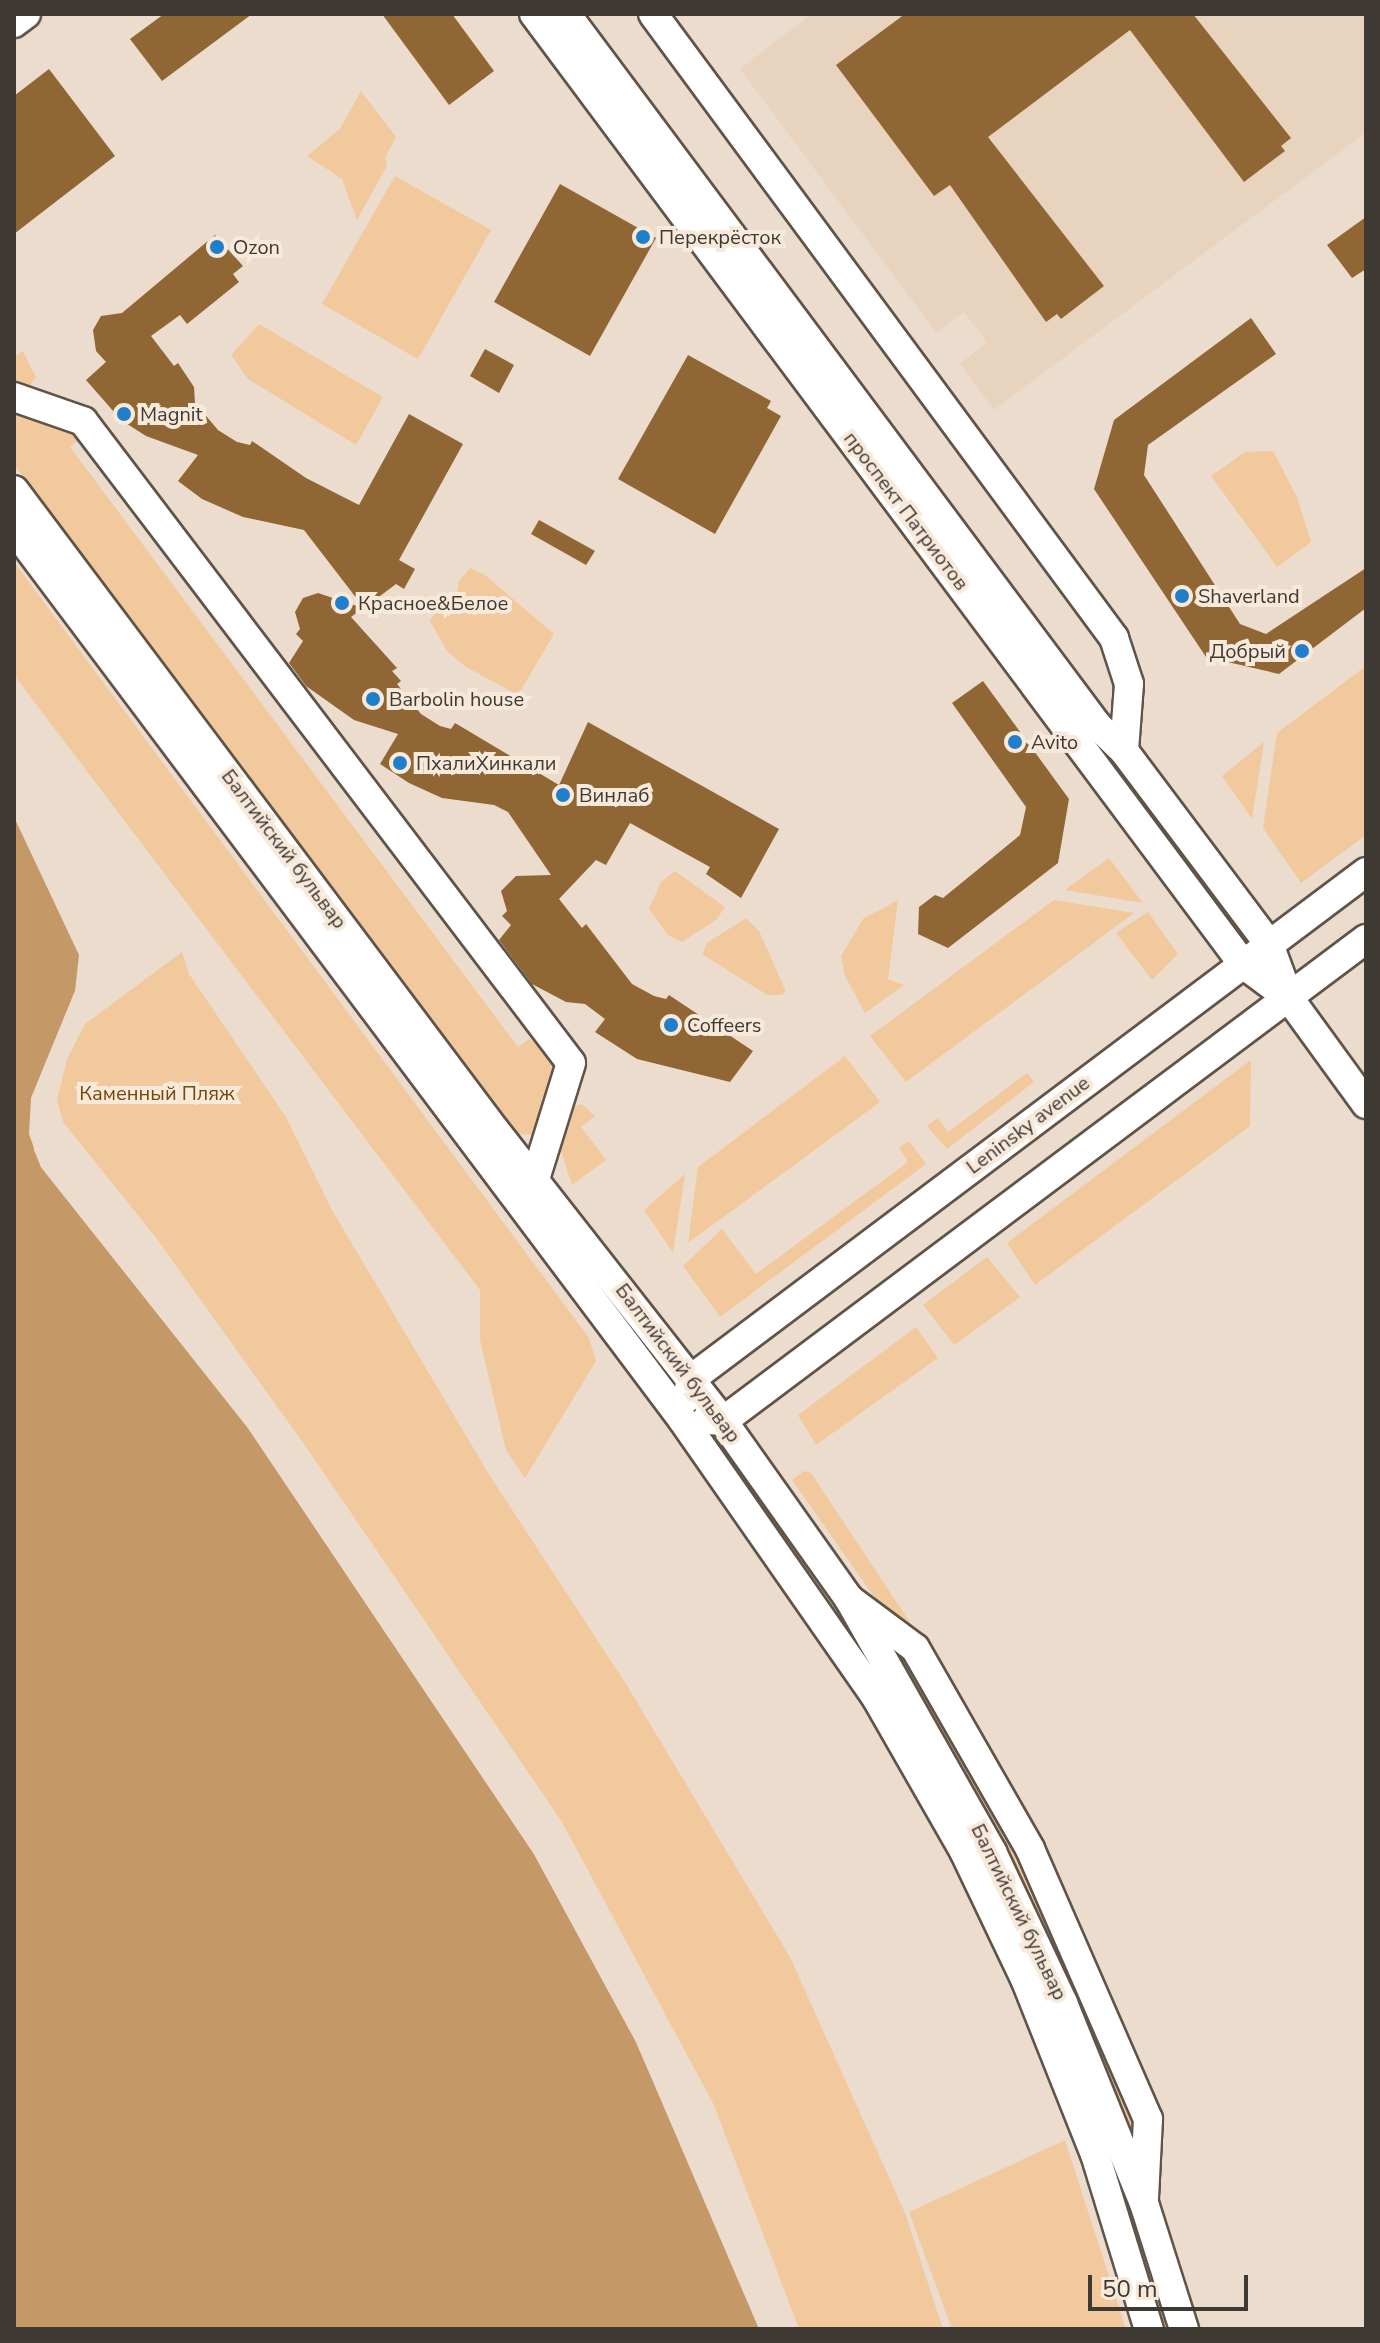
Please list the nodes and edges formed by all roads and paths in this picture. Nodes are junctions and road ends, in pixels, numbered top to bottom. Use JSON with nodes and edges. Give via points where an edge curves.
{"nodes":[{"id":1,"x":26,"y":14,"type":"edge"},
{"id":2,"x":534,"y":14,"type":"edge"},
{"id":3,"x":566,"y":14,"type":"edge"},
{"id":4,"x":653,"y":14,"type":"edge"},
{"id":5,"x":14,"y":23,"type":"edge"},
{"id":6,"x":14,"y":397,"type":"edge"},
{"id":7,"x":14,"y":490,"type":"edge"},
{"id":8,"x":14,"y":529,"type":"edge"},
{"id":9,"x":1124,"y":751,"type":"junction"},
{"id":10,"x":1366,"y":872,"type":"edge"},
{"id":11,"x":1366,"y":939,"type":"edge"},
{"id":12,"x":1269,"y":944,"type":"junction"},
{"id":13,"x":1243,"y":964,"type":"junction"},
{"id":14,"x":1289,"y":998,"type":"junction"},
{"id":15,"x":1366,"y":1104,"type":"edge"},
{"id":16,"x":536,"y":1176,"type":"junction"},
{"id":17,"x":691,"y":1379,"type":"junction"},
{"id":18,"x":682,"y":1419,"type":"junction"},
{"id":19,"x":723,"y":1421,"type":"junction"},
{"id":20,"x":1149,"y":2329,"type":"edge"},
{"id":21,"x":1184,"y":2329,"type":"edge"}],
"edges":[{"from":1,"to":5,"type":"street"},
{"from":2,"to":13,"type":"street","name":"проспект Патриотов"},
{"from":3,"to":9,"type":"street","name":"проспект Патриотов","via":[[1097,725]]},
{"from":4,"to":9,"type":"street","via":[[1114,638],[1129,684]]},
{"from":6,"to":16,"type":"street","via":[[83,421],[571,1063]]},
{"from":7,"to":16,"type":"street","name":"Балтийский бульвар","via":[[494,1129]]},
{"from":8,"to":18,"type":"street","name":"Балтийский бульвар"},
{"from":9,"to":12,"type":"street","name":"проспект Патриотов"},
{"from":10,"to":12,"type":"street","name":"Leninsky avenue"},
{"from":11,"to":14,"type":"street"},
{"from":12,"to":13,"type":"street","name":"Leninsky avenue"},
{"from":12,"to":14,"type":"street","name":"проспект Патриотов"},
{"from":13,"to":14,"type":"street","name":"проспект Патриотов"},
{"from":13,"to":17,"type":"street","name":"Leninsky avenue"},
{"from":14,"to":15,"type":"street","name":"проспект Патриотов"},
{"from":14,"to":19,"type":"street"},
{"from":16,"to":17,"type":"street","name":"Балтийский бульвар"},
{"from":17,"to":18,"type":"street"},
{"from":17,"to":19,"type":"street","name":"Балтийский бульвар"},
{"from":18,"to":19,"type":"street"},
{"from":18,"to":20,"type":"street","name":"Балтийский бульвар","via":[[877,1699],[964,1851],[1077,2107]]},
{"from":19,"to":21,"type":"street","name":"Балтийский бульвар","via":[[849,1599],[915,1648],[1030,1849],[1148,2119],[1144,2203]]}]}
